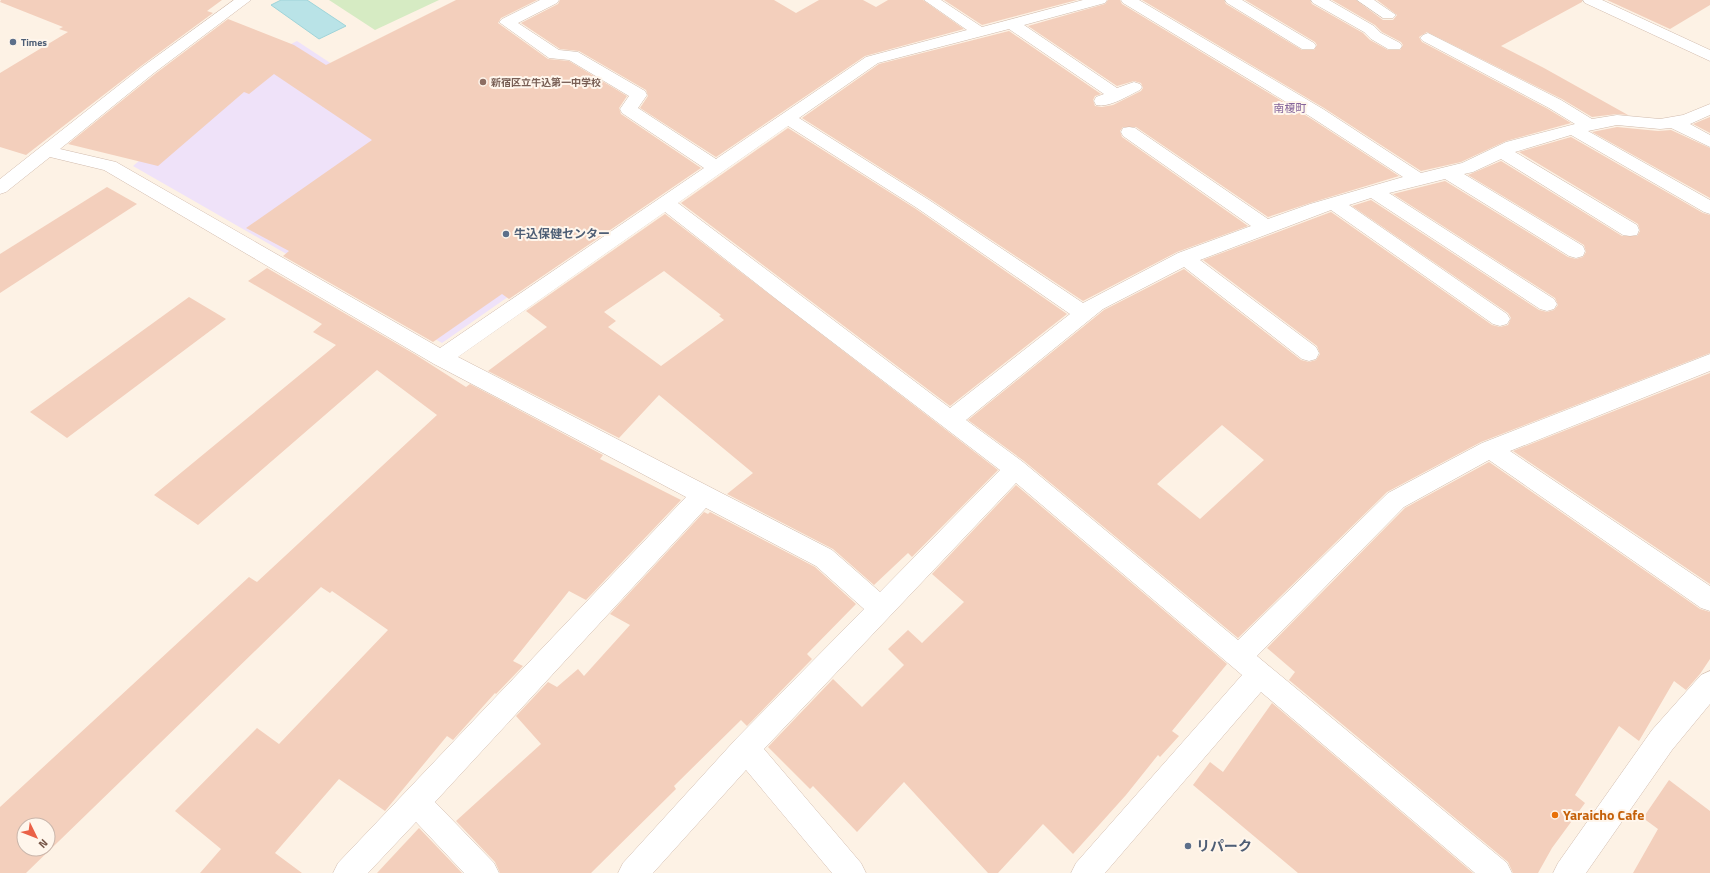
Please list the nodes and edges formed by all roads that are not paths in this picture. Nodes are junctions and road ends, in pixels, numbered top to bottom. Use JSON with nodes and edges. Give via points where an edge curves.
{"nodes":[{"id":1,"x":244,"y":0,"type":"edge"},
{"id":2,"x":552,"y":0,"type":"edge"},
{"id":3,"x":931,"y":0,"type":"edge"},
{"id":4,"x":1128,"y":0,"type":"edge"},
{"id":5,"x":1232,"y":0,"type":"edge"},
{"id":6,"x":1318,"y":0,"type":"edge"},
{"id":7,"x":1364,"y":0,"type":"edge"},
{"id":8,"x":1093,"y":1,"type":"edge"},
{"id":9,"x":1595,"y":1,"type":"edge"},
{"id":10,"x":1388,"y":15,"type":"dead end"},
{"id":11,"x":1011,"y":23,"type":"junction"},
{"id":12,"x":978,"y":31,"type":"junction"},
{"id":13,"x":1428,"y":38,"type":"dead end"},
{"id":14,"x":1308,"y":46,"type":"dead end"},
{"id":15,"x":1394,"y":46,"type":"dead end"},
{"id":16,"x":1710,"y":56,"type":"edge"},
{"id":17,"x":1134,"y":87,"type":"dead end"},
{"id":18,"x":1116,"y":96,"type":"junction"},
{"id":19,"x":1100,"y":102,"type":"dead end"},
{"id":20,"x":1710,"y":109,"type":"edge"},
{"id":21,"x":787,"y":118,"type":"junction"},
{"id":22,"x":1673,"y":122,"type":"junction"},
{"id":23,"x":1580,"y":127,"type":"junction"},
{"id":24,"x":1129,"y":132,"type":"dead end"},
{"id":25,"x":1710,"y":142,"type":"edge"},
{"id":26,"x":47,"y":151,"type":"junction"},
{"id":27,"x":1501,"y":151,"type":"junction"},
{"id":28,"x":715,"y":167,"type":"junction"},
{"id":29,"x":1447,"y":172,"type":"junction"},
{"id":30,"x":1418,"y":179,"type":"junction"},
{"id":31,"x":0,"y":188,"type":"edge"},
{"id":32,"x":1374,"y":192,"type":"junction"},
{"id":33,"x":665,"y":202,"type":"junction"},
{"id":34,"x":1334,"y":203,"type":"junction"},
{"id":35,"x":1710,"y":208,"type":"edge"},
{"id":36,"x":1266,"y":227,"type":"junction"},
{"id":37,"x":1630,"y":230,"type":"dead end"},
{"id":38,"x":1576,"y":251,"type":"dead end"},
{"id":39,"x":1185,"y":258,"type":"junction"},
{"id":40,"x":1547,"y":304,"type":"dead end"},
{"id":41,"x":1084,"y":314,"type":"junction"},
{"id":42,"x":1500,"y":319,"type":"dead end"},
{"id":43,"x":1309,"y":353,"type":"dead end"},
{"id":44,"x":441,"y":358,"type":"junction"},
{"id":45,"x":1710,"y":362,"type":"edge"},
{"id":46,"x":951,"y":420,"type":"junction"},
{"id":47,"x":1490,"y":449,"type":"junction"},
{"id":48,"x":1015,"y":469,"type":"junction"},
{"id":49,"x":702,"y":496,"type":"junction"},
{"id":50,"x":1710,"y":600,"type":"edge"},
{"id":51,"x":882,"y":609,"type":"junction"},
{"id":52,"x":1238,"y":657,"type":"junction"},
{"id":53,"x":1260,"y":674,"type":"junction"},
{"id":54,"x":1710,"y":684,"type":"edge"},
{"id":55,"x":746,"y":749,"type":"junction"},
{"id":56,"x":416,"y":802,"type":"junction"},
{"id":57,"x":348,"y":873,"type":"edge"},
{"id":58,"x":484,"y":873,"type":"edge"},
{"id":59,"x":632,"y":873,"type":"edge"},
{"id":60,"x":851,"y":873,"type":"edge"},
{"id":61,"x":1086,"y":873,"type":"edge"},
{"id":62,"x":1497,"y":873,"type":"edge"},
{"id":63,"x":1568,"y":873,"type":"edge"}],
"edges":[{"from":1,"to":26,"type":"street","via":[[148,70]]},
{"from":2,"to":28,"type":"street","via":[[507,22],[555,55],[572,54],[639,95],[628,109]]},
{"from":3,"to":12,"type":"street"},
{"from":4,"to":30,"type":"street","via":[[1317,113]]},
{"from":5,"to":14,"type":"street"},
{"from":6,"to":15,"type":"street"},
{"from":7,"to":10,"type":"street"},
{"from":8,"to":11,"type":"street"},
{"from":9,"to":16,"type":"street"},
{"from":11,"to":12,"type":"street"},
{"from":11,"to":18,"type":"street"},
{"from":12,"to":21,"type":"street","via":[[872,60]]},
{"from":13,"to":23,"type":"street","via":[[1555,104]]},
{"from":17,"to":18,"type":"street"},
{"from":18,"to":19,"type":"street"},
{"from":20,"to":22,"type":"street","via":[[1687,120]]},
{"from":21,"to":28,"type":"street"},
{"from":21,"to":41,"type":"street","via":[[923,204]]},
{"from":22,"to":23,"type":"street","via":[[1660,124],[1617,120]]},
{"from":22,"to":25,"type":"street"},
{"from":23,"to":27,"type":"street"},
{"from":23,"to":35,"type":"street"},
{"from":24,"to":36,"type":"street"},
{"from":26,"to":31,"type":"street"},
{"from":26,"to":44,"type":"street","via":[[110,166]]},
{"from":27,"to":29,"type":"street","via":[[1467,168]]},
{"from":27,"to":37,"type":"street"},
{"from":28,"to":33,"type":"street"},
{"from":29,"to":30,"type":"street"},
{"from":29,"to":38,"type":"street"},
{"from":30,"to":32,"type":"street"},
{"from":32,"to":34,"type":"street"},
{"from":32,"to":40,"type":"street"},
{"from":33,"to":44,"type":"street"},
{"from":33,"to":46,"type":"street","via":[[786,297]]},
{"from":34,"to":36,"type":"street"},
{"from":34,"to":42,"type":"street"},
{"from":36,"to":39,"type":"street"},
{"from":39,"to":41,"type":"street","via":[[1096,304]]},
{"from":39,"to":43,"type":"street"},
{"from":41,"to":46,"type":"street"},
{"from":44,"to":49,"type":"street"},
{"from":45,"to":47,"type":"street"},
{"from":46,"to":48,"type":"street"},
{"from":47,"to":50,"type":"street"},
{"from":47,"to":52,"type":"street","via":[[1396,500]]},
{"from":48,"to":51,"type":"street"},
{"from":48,"to":52,"type":"street"},
{"from":49,"to":51,"type":"street","via":[[824,558]]},
{"from":49,"to":56,"type":"street"},
{"from":51,"to":55,"type":"street"},
{"from":52,"to":53,"type":"street"},
{"from":53,"to":61,"type":"street"},
{"from":53,"to":62,"type":"street"},
{"from":54,"to":63,"type":"street","via":[[1662,740]]},
{"from":55,"to":59,"type":"street"},
{"from":55,"to":60,"type":"street"},
{"from":56,"to":57,"type":"street"},
{"from":56,"to":58,"type":"street"}]}
